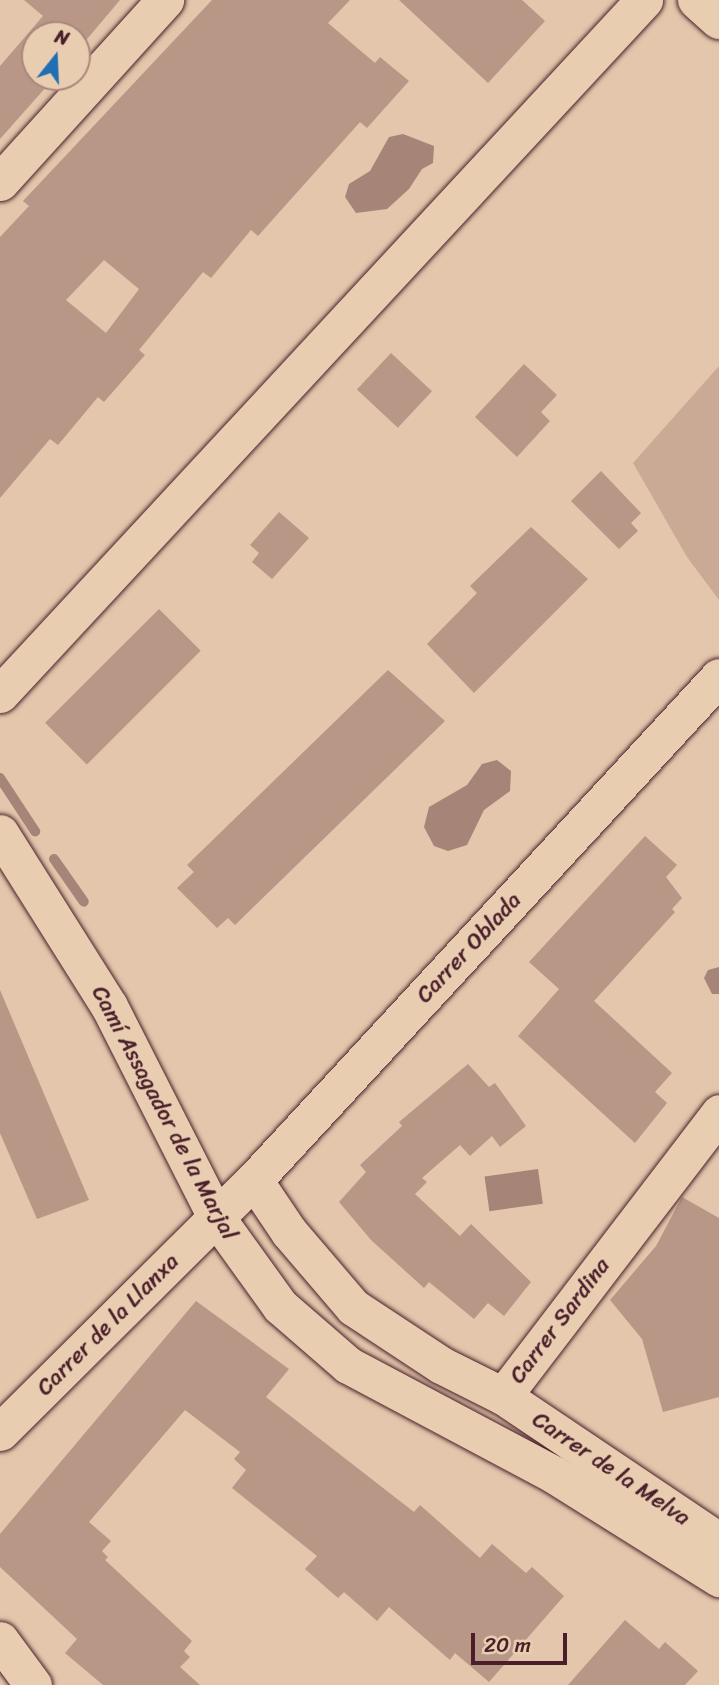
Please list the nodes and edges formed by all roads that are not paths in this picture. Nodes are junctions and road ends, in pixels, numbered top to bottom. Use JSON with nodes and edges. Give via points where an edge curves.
{"nodes":[{"id":1,"x":165,"y":0,"type":"edge"},
{"id":2,"x":644,"y":0,"type":"edge"},
{"id":3,"x":697,"y":0,"type":"edge"},
{"id":4,"x":719,"y":20,"type":"edge"},
{"id":5,"x":0,"y":182,"type":"edge"},
{"id":6,"x":719,"y":677,"type":"edge"},
{"id":7,"x":0,"y":694,"type":"edge"},
{"id":8,"x":0,"y":833,"type":"edge"},
{"id":9,"x":719,"y":1113,"type":"edge"},
{"id":10,"x":254,"y":1180,"type":"junction"},
{"id":11,"x":216,"y":1217,"type":"junction"},
{"id":12,"x":503,"y":1396,"type":"junction"},
{"id":13,"x":0,"y":1432,"type":"edge"},
{"id":14,"x":719,"y":1541,"type":"edge"},
{"id":15,"x":719,"y":1578,"type":"edge"},
{"id":16,"x":0,"y":1640,"type":"edge"},
{"id":17,"x":33,"y":1685,"type":"edge"}],
"edges":[{"from":1,"to":5,"type":"street"},
{"from":2,"to":7,"type":"street"},
{"from":3,"to":4,"type":"main road"},
{"from":6,"to":10,"type":"street","name":"Carrer Oblada"},
{"from":8,"to":11,"type":"street","name":"Camí Assagador de la Marjal","via":[[110,1006]]},
{"from":9,"to":12,"type":"street","name":"Carrer Sardina"},
{"from":10,"to":11,"type":"street","name":"Carrer Oblada"},
{"from":10,"to":12,"type":"street","name":"Carrer Sardina","via":[[289,1232],[353,1307],[441,1365]]},
{"from":11,"to":13,"type":"street","name":"Carrer de la Llanxa"},
{"from":11,"to":15,"type":"street","name":"Camí Assagador de la Marjal","via":[[280,1306],[348,1365],[553,1474]]},
{"from":12,"to":14,"type":"street","name":"Carrer de la Melva"},
{"from":16,"to":17,"type":"street"}]}
